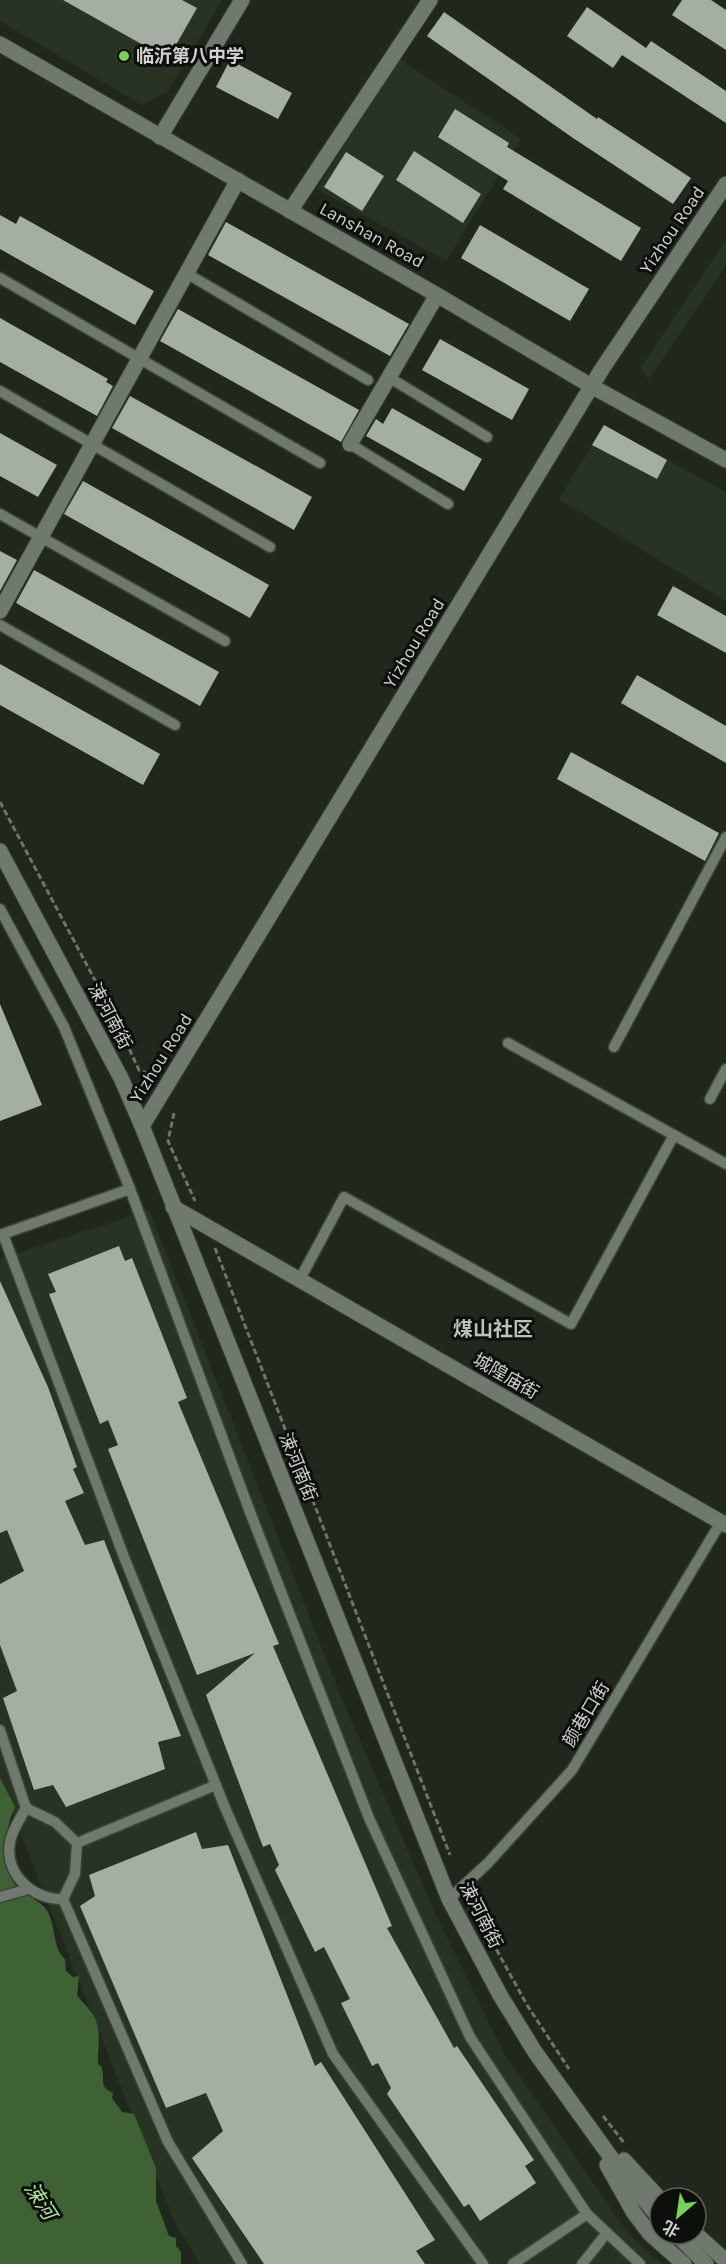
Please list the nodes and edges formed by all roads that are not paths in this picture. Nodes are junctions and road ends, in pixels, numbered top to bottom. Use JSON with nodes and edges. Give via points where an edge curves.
{"nodes":[{"id":1,"x":242,"y":0,"type":"edge"},
{"id":2,"x":430,"y":0,"type":"edge"},
{"id":3,"x":0,"y":44,"type":"edge"},
{"id":4,"x":160,"y":137,"type":"junction"},
{"id":5,"x":238,"y":180,"type":"junction"},
{"id":6,"x":726,"y":184,"type":"edge"},
{"id":7,"x":290,"y":211,"type":"junction"},
{"id":8,"x":186,"y":273,"type":"junction"},
{"id":9,"x":0,"y":278,"type":"edge"},
{"id":10,"x":438,"y":294,"type":"junction"},
{"id":11,"x":139,"y":359,"type":"junction"},
{"id":12,"x":390,"y":378,"type":"junction"},
{"id":13,"x":368,"y":380,"type":"dead end"},
{"id":14,"x":592,"y":387,"type":"junction"},
{"id":15,"x":0,"y":391,"type":"edge"},
{"id":16,"x":488,"y":437,"type":"dead end"},
{"id":17,"x":92,"y":444,"type":"junction"},
{"id":18,"x":350,"y":444,"type":"joint"},
{"id":19,"x":726,"y":460,"type":"edge"},
{"id":20,"x":320,"y":463,"type":"dead end"},
{"id":21,"x":448,"y":504,"type":"dead end"},
{"id":22,"x":0,"y":514,"type":"edge"},
{"id":23,"x":40,"y":537,"type":"junction"},
{"id":24,"x":270,"y":547,"type":"dead end"},
{"id":25,"x":0,"y":611,"type":"edge"},
{"id":26,"x":0,"y":625,"type":"edge"},
{"id":27,"x":225,"y":641,"type":"dead end"},
{"id":28,"x":175,"y":725,"type":"dead end"},
{"id":29,"x":726,"y":837,"type":"edge"},
{"id":30,"x":0,"y":851,"type":"edge"},
{"id":31,"x":0,"y":909,"type":"edge"},
{"id":32,"x":508,"y":1043,"type":"dead end"},
{"id":33,"x":614,"y":1047,"type":"dead end"},
{"id":34,"x":726,"y":1068,"type":"edge"},
{"id":35,"x":710,"y":1099,"type":"dead end"},
{"id":36,"x":142,"y":1126,"type":"junction"},
{"id":37,"x":674,"y":1135,"type":"junction"},
{"id":38,"x":726,"y":1164,"type":"edge"},
{"id":39,"x":130,"y":1189,"type":"junction"},
{"id":40,"x":173,"y":1207,"type":"junction"},
{"id":41,"x":2,"y":1235,"type":"edge"},
{"id":42,"x":300,"y":1279,"type":"junction"},
{"id":43,"x":724,"y":1520,"type":"edge"},
{"id":44,"x":0,"y":1730,"type":"edge"},
{"id":45,"x":216,"y":1785,"type":"junction"},
{"id":46,"x":26,"y":1808,"type":"junction"},
{"id":47,"x":12,"y":1834,"type":"junction"},
{"id":48,"x":76,"y":1843,"type":"junction"},
{"id":49,"x":0,"y":1845,"type":"edge"},
{"id":50,"x":29,"y":1889,"type":"junction"},
{"id":51,"x":0,"y":1897,"type":"edge"},
{"id":52,"x":63,"y":1899,"type":"junction"},
{"id":53,"x":449,"y":1899,"type":"junction"},
{"id":54,"x":565,"y":2092,"type":"junction"},
{"id":55,"x":648,"y":2186,"type":"edge"},
{"id":56,"x":648,"y":2204,"type":"edge"},
{"id":57,"x":587,"y":2214,"type":"junction"},
{"id":58,"x":606,"y":2234,"type":"junction"},
{"id":59,"x":708,"y":2244,"type":"edge"},
{"id":60,"x":688,"y":2246,"type":"edge"},
{"id":61,"x":726,"y":2260,"type":"edge"},
{"id":62,"x":243,"y":2264,"type":"edge"},
{"id":63,"x":483,"y":2264,"type":"edge"},
{"id":64,"x":513,"y":2264,"type":"edge"},
{"id":65,"x":582,"y":2264,"type":"edge"},
{"id":66,"x":640,"y":2264,"type":"edge"},
{"id":67,"x":684,"y":2264,"type":"edge"},
{"id":68,"x":706,"y":2264,"type":"edge"}],
"edges":[{"from":1,"to":4,"type":"street"},
{"from":2,"to":7,"type":"street"},
{"from":3,"to":4,"type":"street","name":"Lanshan Road"},
{"from":4,"to":5,"type":"street","name":"Lanshan Road"},
{"from":5,"to":7,"type":"street","name":"Lanshan Road"},
{"from":5,"to":8,"type":"street"},
{"from":6,"to":14,"type":"street","name":"Yizhou Road"},
{"from":7,"to":10,"type":"street","name":"Lanshan Road"},
{"from":8,"to":11,"type":"street"},
{"from":8,"to":13,"type":"lane"},
{"from":9,"to":11,"type":"lane"},
{"from":10,"to":12,"type":"street"},
{"from":10,"to":14,"type":"street","name":"Lanshan Road"},
{"from":11,"to":17,"type":"street"},
{"from":11,"to":20,"type":"lane"},
{"from":12,"to":16,"type":"lane"},
{"from":12,"to":18,"type":"street"},
{"from":14,"to":19,"type":"street","name":"Lanshan Road"},
{"from":14,"to":36,"type":"street","name":"Yizhou Road"},
{"from":15,"to":17,"type":"lane"},
{"from":17,"to":23,"type":"street"},
{"from":17,"to":24,"type":"lane"},
{"from":18,"to":21,"type":"lane"},
{"from":22,"to":23,"type":"lane"},
{"from":23,"to":25,"type":"street"},
{"from":23,"to":27,"type":"lane"},
{"from":26,"to":28,"type":"lane"},
{"from":29,"to":33,"type":"lane"},
{"from":30,"to":36,"type":"street","name":"涑河南街","via":[[121,1078]]},
{"from":31,"to":39,"type":"lane","via":[[64,1027]]},
{"from":32,"to":37,"type":"lane"},
{"from":34,"to":35,"type":"lane"},
{"from":36,"to":40,"type":"street","name":"涑河南街"},
{"from":37,"to":38,"type":"lane"},
{"from":37,"to":42,"type":"lane","via":[[571,1324],[344,1197]]},
{"from":39,"to":41,"type":"lane"},
{"from":39,"to":57,"type":"lane","via":[[369,1818],[470,2037]]},
{"from":40,"to":42,"type":"street","name":"城隍庙街"},
{"from":40,"to":53,"type":"street","name":"涑河南街"},
{"from":41,"to":45,"type":"lane","via":[[124,1557]]},
{"from":42,"to":43,"type":"street","name":"城隍庙街"},
{"from":43,"to":53,"type":"lane","name":"颜巷口街","via":[[572,1770],[488,1863]]},
{"from":44,"to":46,"type":"lane"},
{"from":45,"to":48,"type":"lane"},
{"from":45,"to":63,"type":"lane","via":[[333,2054]]},
{"from":46,"to":47,"type":"lane"},
{"from":46,"to":48,"type":"lane","via":[[55,1822]]},
{"from":47,"to":49,"type":"lane"},
{"from":47,"to":50,"type":"lane","via":[[9,1846],[15,1873]]},
{"from":48,"to":52,"type":"lane","via":[[75,1874]]},
{"from":50,"to":51,"type":"lane"},
{"from":50,"to":52,"type":"lane","via":[[51,1899]]},
{"from":52,"to":62,"type":"lane","via":[[168,2142]]},
{"from":53,"to":54,"type":"street","name":"涑河南街","via":[[500,1995]]},
{"from":54,"to":55,"type":"street"},
{"from":54,"to":56,"type":"street"},
{"from":54,"to":67,"type":"street","via":[[634,2213],[650,2234]]},
{"from":57,"to":58,"type":"lane"},
{"from":57,"to":64,"type":"lane"},
{"from":58,"to":65,"type":"lane"},
{"from":58,"to":66,"type":"lane"},
{"from":59,"to":61,"type":"street"},
{"from":60,"to":68,"type":"street"}]}
